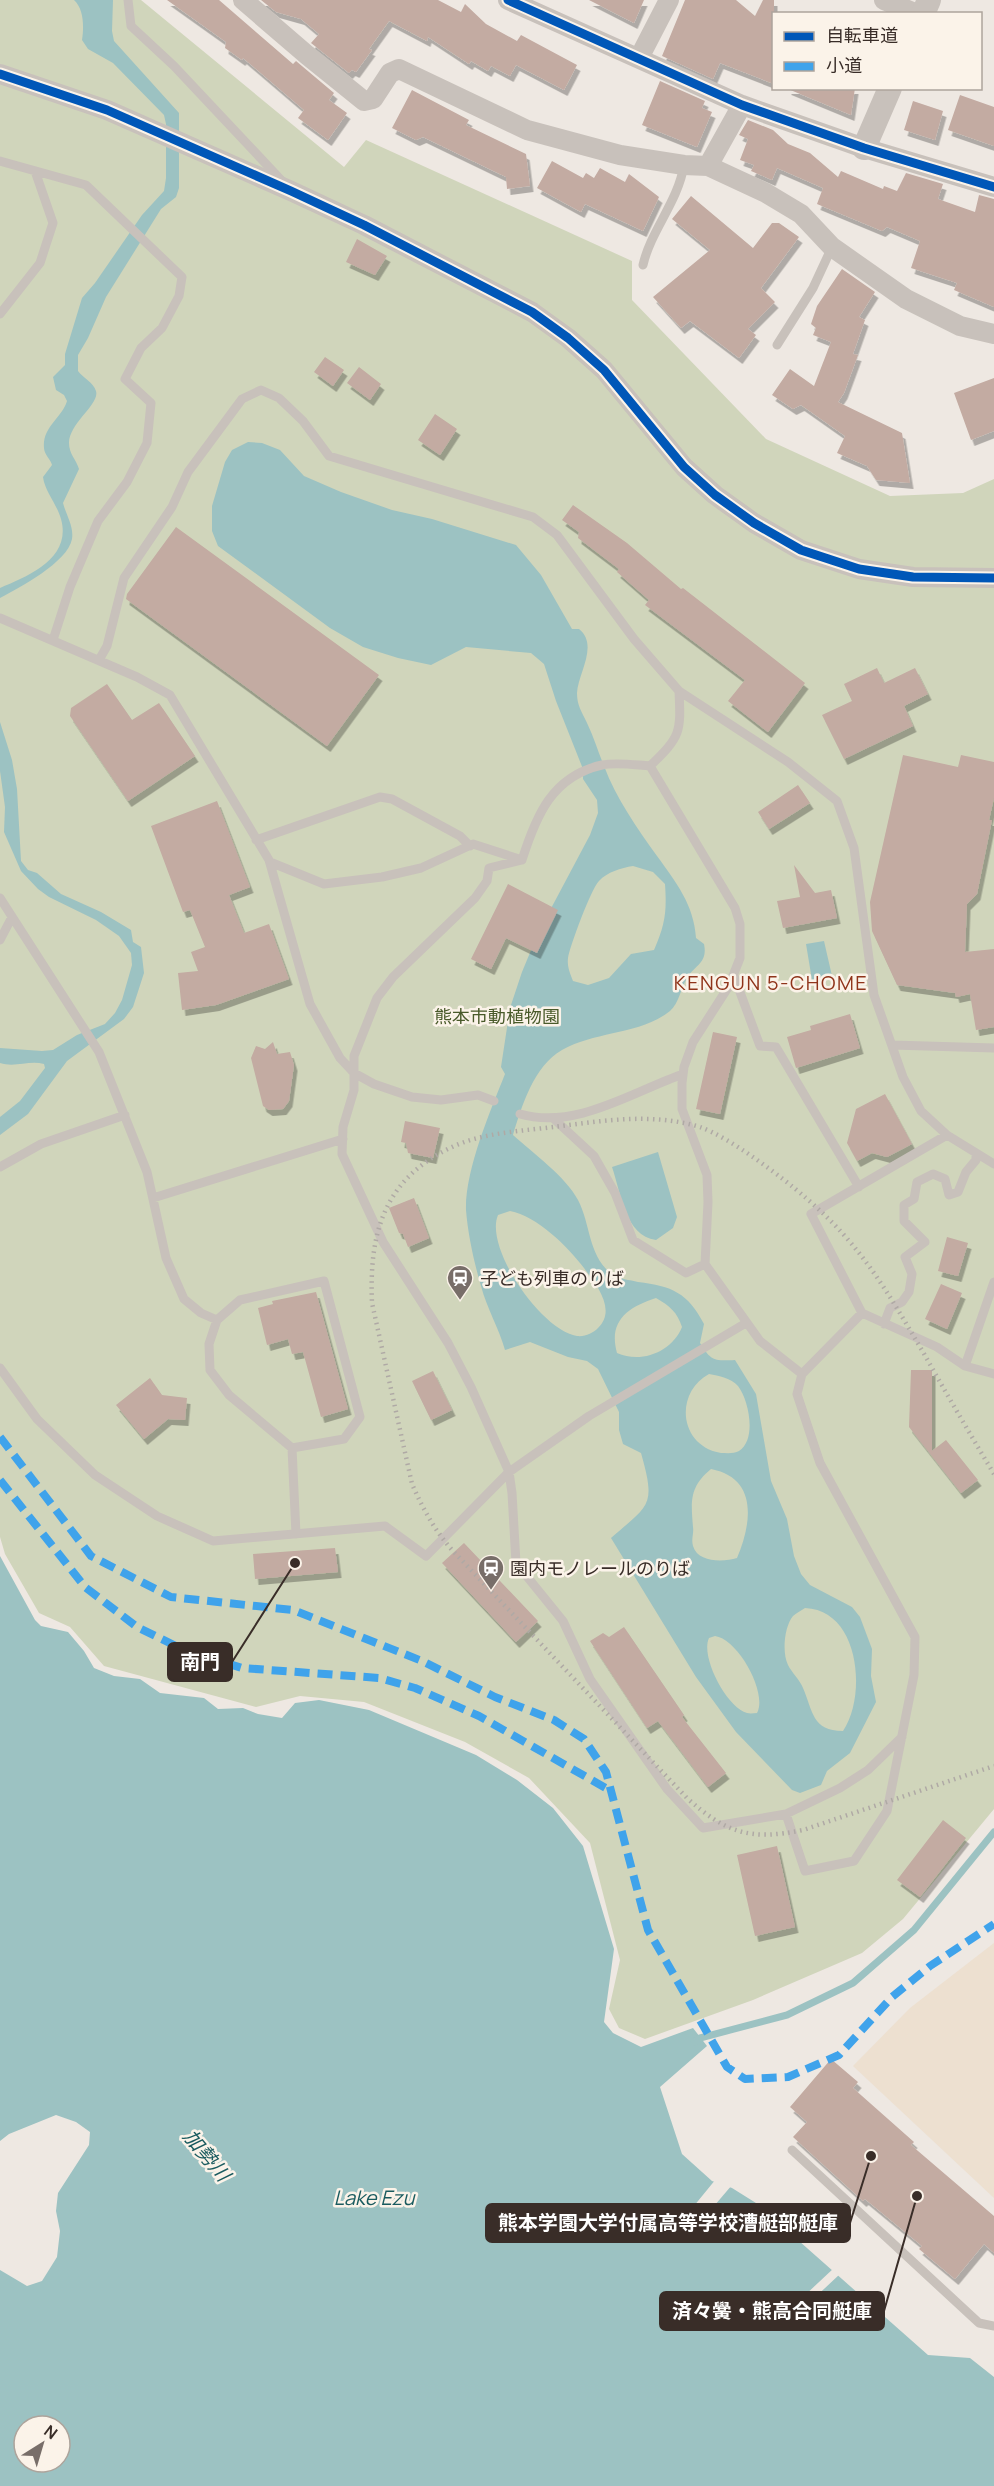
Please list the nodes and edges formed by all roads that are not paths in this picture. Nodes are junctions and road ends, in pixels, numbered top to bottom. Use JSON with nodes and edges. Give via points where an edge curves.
{"nodes":[{"id":1,"x":128,"y":0,"type":"edge"},
{"id":2,"x":243,"y":0,"type":"edge"},
{"id":3,"x":508,"y":0,"type":"edge"},
{"id":4,"x":669,"y":0,"type":"edge"},
{"id":5,"x":884,"y":0,"type":"edge"},
{"id":6,"x":911,"y":12,"type":"edge"},
{"id":7,"x":639,"y":58,"type":"junction"},
{"id":8,"x":0,"y":74,"type":"edge"},
{"id":9,"x":889,"y":90,"type":"edge"},
{"id":10,"x":742,"y":105,"type":"junction"},
{"id":11,"x":864,"y":148,"type":"junction"},
{"id":12,"x":0,"y":161,"type":"edge"},
{"id":13,"x":684,"y":165,"type":"junction"},
{"id":14,"x":708,"y":166,"type":"junction"},
{"id":15,"x":35,"y":171,"type":"junction"},
{"id":16,"x":994,"y":188,"type":"edge"},
{"id":17,"x":291,"y":191,"type":"junction"},
{"id":18,"x":832,"y":247,"type":"junction"},
{"id":19,"x":643,"y":265,"type":"dead end"},
{"id":20,"x":0,"y":314,"type":"edge"},
{"id":21,"x":994,"y":334,"type":"edge"},
{"id":22,"x":777,"y":345,"type":"dead end"},
{"id":23,"x":994,"y":578,"type":"edge"},
{"id":24,"x":0,"y":618,"type":"edge"},
{"id":25,"x":53,"y":640,"type":"junction"},
{"id":26,"x":99,"y":660,"type":"junction"},
{"id":27,"x":679,"y":691,"type":"junction"},
{"id":28,"x":650,"y":766,"type":"junction"},
{"id":29,"x":256,"y":840,"type":"junction"},
{"id":30,"x":470,"y":846,"type":"junction"},
{"id":31,"x":522,"y":860,"type":"junction"},
{"id":32,"x":270,"y":862,"type":"junction"},
{"id":33,"x":0,"y":898,"type":"edge"},
{"id":34,"x":12,"y":917,"type":"junction"},
{"id":35,"x":0,"y":940,"type":"edge"},
{"id":36,"x":734,"y":976,"type":"junction"},
{"id":37,"x":892,"y":1045,"type":"junction"},
{"id":38,"x":994,"y":1048,"type":"edge"},
{"id":39,"x":354,"y":1073,"type":"junction"},
{"id":40,"x":683,"y":1074,"type":"junction"},
{"id":41,"x":494,"y":1101,"type":"dead end"},
{"id":42,"x":520,"y":1114,"type":"dead end"},
{"id":43,"x":125,"y":1115,"type":"junction"},
{"id":44,"x":553,"y":1118,"type":"junction"},
{"id":45,"x":947,"y":1135,"type":"junction"},
{"id":46,"x":343,"y":1139,"type":"junction"},
{"id":47,"x":976,"y":1154,"type":"junction"},
{"id":48,"x":994,"y":1164,"type":"edge"},
{"id":49,"x":0,"y":1167,"type":"edge"},
{"id":50,"x":859,"y":1187,"type":"junction"},
{"id":51,"x":153,"y":1198,"type":"junction"},
{"id":52,"x":705,"y":1264,"type":"junction"},
{"id":53,"x":994,"y":1282,"type":"edge"},
{"id":54,"x":862,"y":1314,"type":"junction"},
{"id":55,"x":217,"y":1320,"type":"junction"},
{"id":56,"x":746,"y":1323,"type":"junction"},
{"id":57,"x":884,"y":1324,"type":"junction"},
{"id":58,"x":965,"y":1366,"type":"junction"},
{"id":59,"x":0,"y":1368,"type":"edge"},
{"id":60,"x":802,"y":1374,"type":"junction"},
{"id":61,"x":994,"y":1374,"type":"edge"},
{"id":62,"x":292,"y":1448,"type":"junction"},
{"id":63,"x":509,"y":1472,"type":"junction"},
{"id":64,"x":296,"y":1534,"type":"junction"},
{"id":65,"x":902,"y":1737,"type":"junction"},
{"id":66,"x":786,"y":1814,"type":"junction"},
{"id":67,"x":792,"y":2150,"type":"dead end"},
{"id":68,"x":994,"y":2326,"type":"edge"}],
"edges":[{"from":1,"to":17,"type":"lane","via":[[131,26],[174,66]]},
{"from":2,"to":13,"type":"street","via":[[364,100],[373,99],[390,73],[399,69],[527,130],[620,155]]},
{"from":3,"to":7,"type":"street"},
{"from":4,"to":7,"type":"street"},
{"from":5,"to":6,"type":"street"},
{"from":7,"to":10,"type":"street"},
{"from":8,"to":17,"type":"street","via":[[107,110]]},
{"from":9,"to":11,"type":"street"},
{"from":10,"to":11,"type":"street"},
{"from":10,"to":14,"type":"street"},
{"from":11,"to":16,"type":"street"},
{"from":12,"to":15,"type":"lane"},
{"from":13,"to":14,"type":"street"},
{"from":13,"to":19,"type":"lane","via":[[674,199],[646,250]]},
{"from":14,"to":18,"type":"street","via":[[801,214]]},
{"from":15,"to":20,"type":"lane","via":[[53,223],[40,263]]},
{"from":15,"to":25,"type":"lane","via":[[86,185],[182,277],[179,296],[162,328],[141,348],[125,379],[151,403],[147,443],[128,482],[98,521]]},
{"from":17,"to":23,"type":"street","via":[[532,312],[604,369],[684,467],[715,495],[801,550],[859,569],[913,577]]},
{"from":18,"to":21,"type":"street","via":[[906,299],[960,326]]},
{"from":18,"to":22,"type":"lane","via":[[813,288]]},
{"from":24,"to":25,"type":"lane"},
{"from":25,"to":26,"type":"lane"},
{"from":26,"to":27,"type":"lane","via":[[107,646],[124,578],[172,507],[188,472],[242,399],[261,390],[279,398],[303,421],[329,456],[533,517],[557,535],[634,639]]},
{"from":26,"to":29,"type":"lane","via":[[170,695]]},
{"from":27,"to":28,"type":"lane","via":[[681,726],[669,747]]},
{"from":27,"to":37,"type":"lane","via":[[788,762],[837,801],[854,848],[874,995]]},
{"from":28,"to":31,"type":"lane","via":[[603,765],[565,780],[535,820]]},
{"from":28,"to":36,"type":"lane","via":[[735,908],[741,940]]},
{"from":29,"to":30,"type":"lane","via":[[380,798],[392,799],[460,836]]},
{"from":29,"to":32,"type":"lane"},
{"from":30,"to":31,"type":"lane"},
{"from":30,"to":32,"type":"lane","via":[[421,868],[324,884]]},
{"from":31,"to":39,"type":"lane","via":[[489,868],[487,882],[475,898],[393,977],[377,998],[354,1056]]},
{"from":32,"to":39,"type":"lane","via":[[310,1005],[340,1058]]},
{"from":33,"to":34,"type":"lane"},
{"from":34,"to":35,"type":"lane"},
{"from":34,"to":43,"type":"lane","via":[[97,1049]]},
{"from":36,"to":40,"type":"lane","via":[[693,1042]]},
{"from":36,"to":50,"type":"lane","via":[[760,1046],[776,1047]]},
{"from":37,"to":38,"type":"lane"},
{"from":37,"to":45,"type":"lane","via":[[921,1111]]},
{"from":39,"to":41,"type":"lane","via":[[412,1097],[441,1100],[478,1095]]},
{"from":39,"to":46,"type":"lane"},
{"from":40,"to":44,"type":"lane","via":[[611,1104]]},
{"from":40,"to":52,"type":"lane","via":[[684,1116],[707,1175]]},
{"from":42,"to":44,"type":"lane"},
{"from":43,"to":49,"type":"lane","via":[[41,1144]]},
{"from":43,"to":51,"type":"lane"},
{"from":44,"to":52,"type":"lane","via":[[594,1156],[615,1193],[633,1240],[686,1273]]},
{"from":45,"to":47,"type":"lane"},
{"from":45,"to":50,"type":"lane"},
{"from":46,"to":51,"type":"lane"},
{"from":46,"to":63,"type":"lane","via":[[342,1154],[361,1200],[453,1352]]},
{"from":47,"to":48,"type":"lane"},
{"from":47,"to":57,"type":"lane","via":[[958,1192],[949,1195],[945,1179],[933,1174],[916,1182],[914,1199],[904,1205],[904,1221],[925,1242],[905,1257],[912,1274],[909,1292],[902,1302],[890,1308]]},
{"from":50,"to":54,"type":"lane","via":[[812,1214]]},
{"from":51,"to":55,"type":"lane","via":[[166,1258],[184,1299]]},
{"from":52,"to":56,"type":"lane"},
{"from":53,"to":58,"type":"lane"},
{"from":54,"to":57,"type":"lane"},
{"from":54,"to":60,"type":"lane"},
{"from":55,"to":62,"type":"lane","via":[[209,1344],[210,1370],[229,1395]]},
{"from":55,"to":62,"type":"lane","via":[[240,1299],[324,1281],[360,1417],[344,1439]]},
{"from":56,"to":60,"type":"lane","via":[[760,1341]]},
{"from":56,"to":63,"type":"lane","via":[[589,1416]]},
{"from":57,"to":58,"type":"lane","via":[[937,1347]]},
{"from":58,"to":61,"type":"lane"},
{"from":59,"to":64,"type":"lane","via":[[37,1419],[95,1475],[157,1516],[213,1541]]},
{"from":60,"to":65,"type":"lane","via":[[797,1394],[820,1463],[915,1637],[914,1676]]},
{"from":62,"to":64,"type":"lane"},
{"from":63,"to":64,"type":"lane","via":[[426,1556],[385,1527]]},
{"from":63,"to":66,"type":"lane","via":[[516,1563],[563,1621],[590,1679],[667,1789],[703,1828]]},
{"from":65,"to":66,"type":"lane","via":[[868,1770]]},
{"from":65,"to":66,"type":"lane","via":[[887,1811],[854,1861],[805,1871]]},
{"from":67,"to":68,"type":"lane","via":[[979,2324]]}]}
